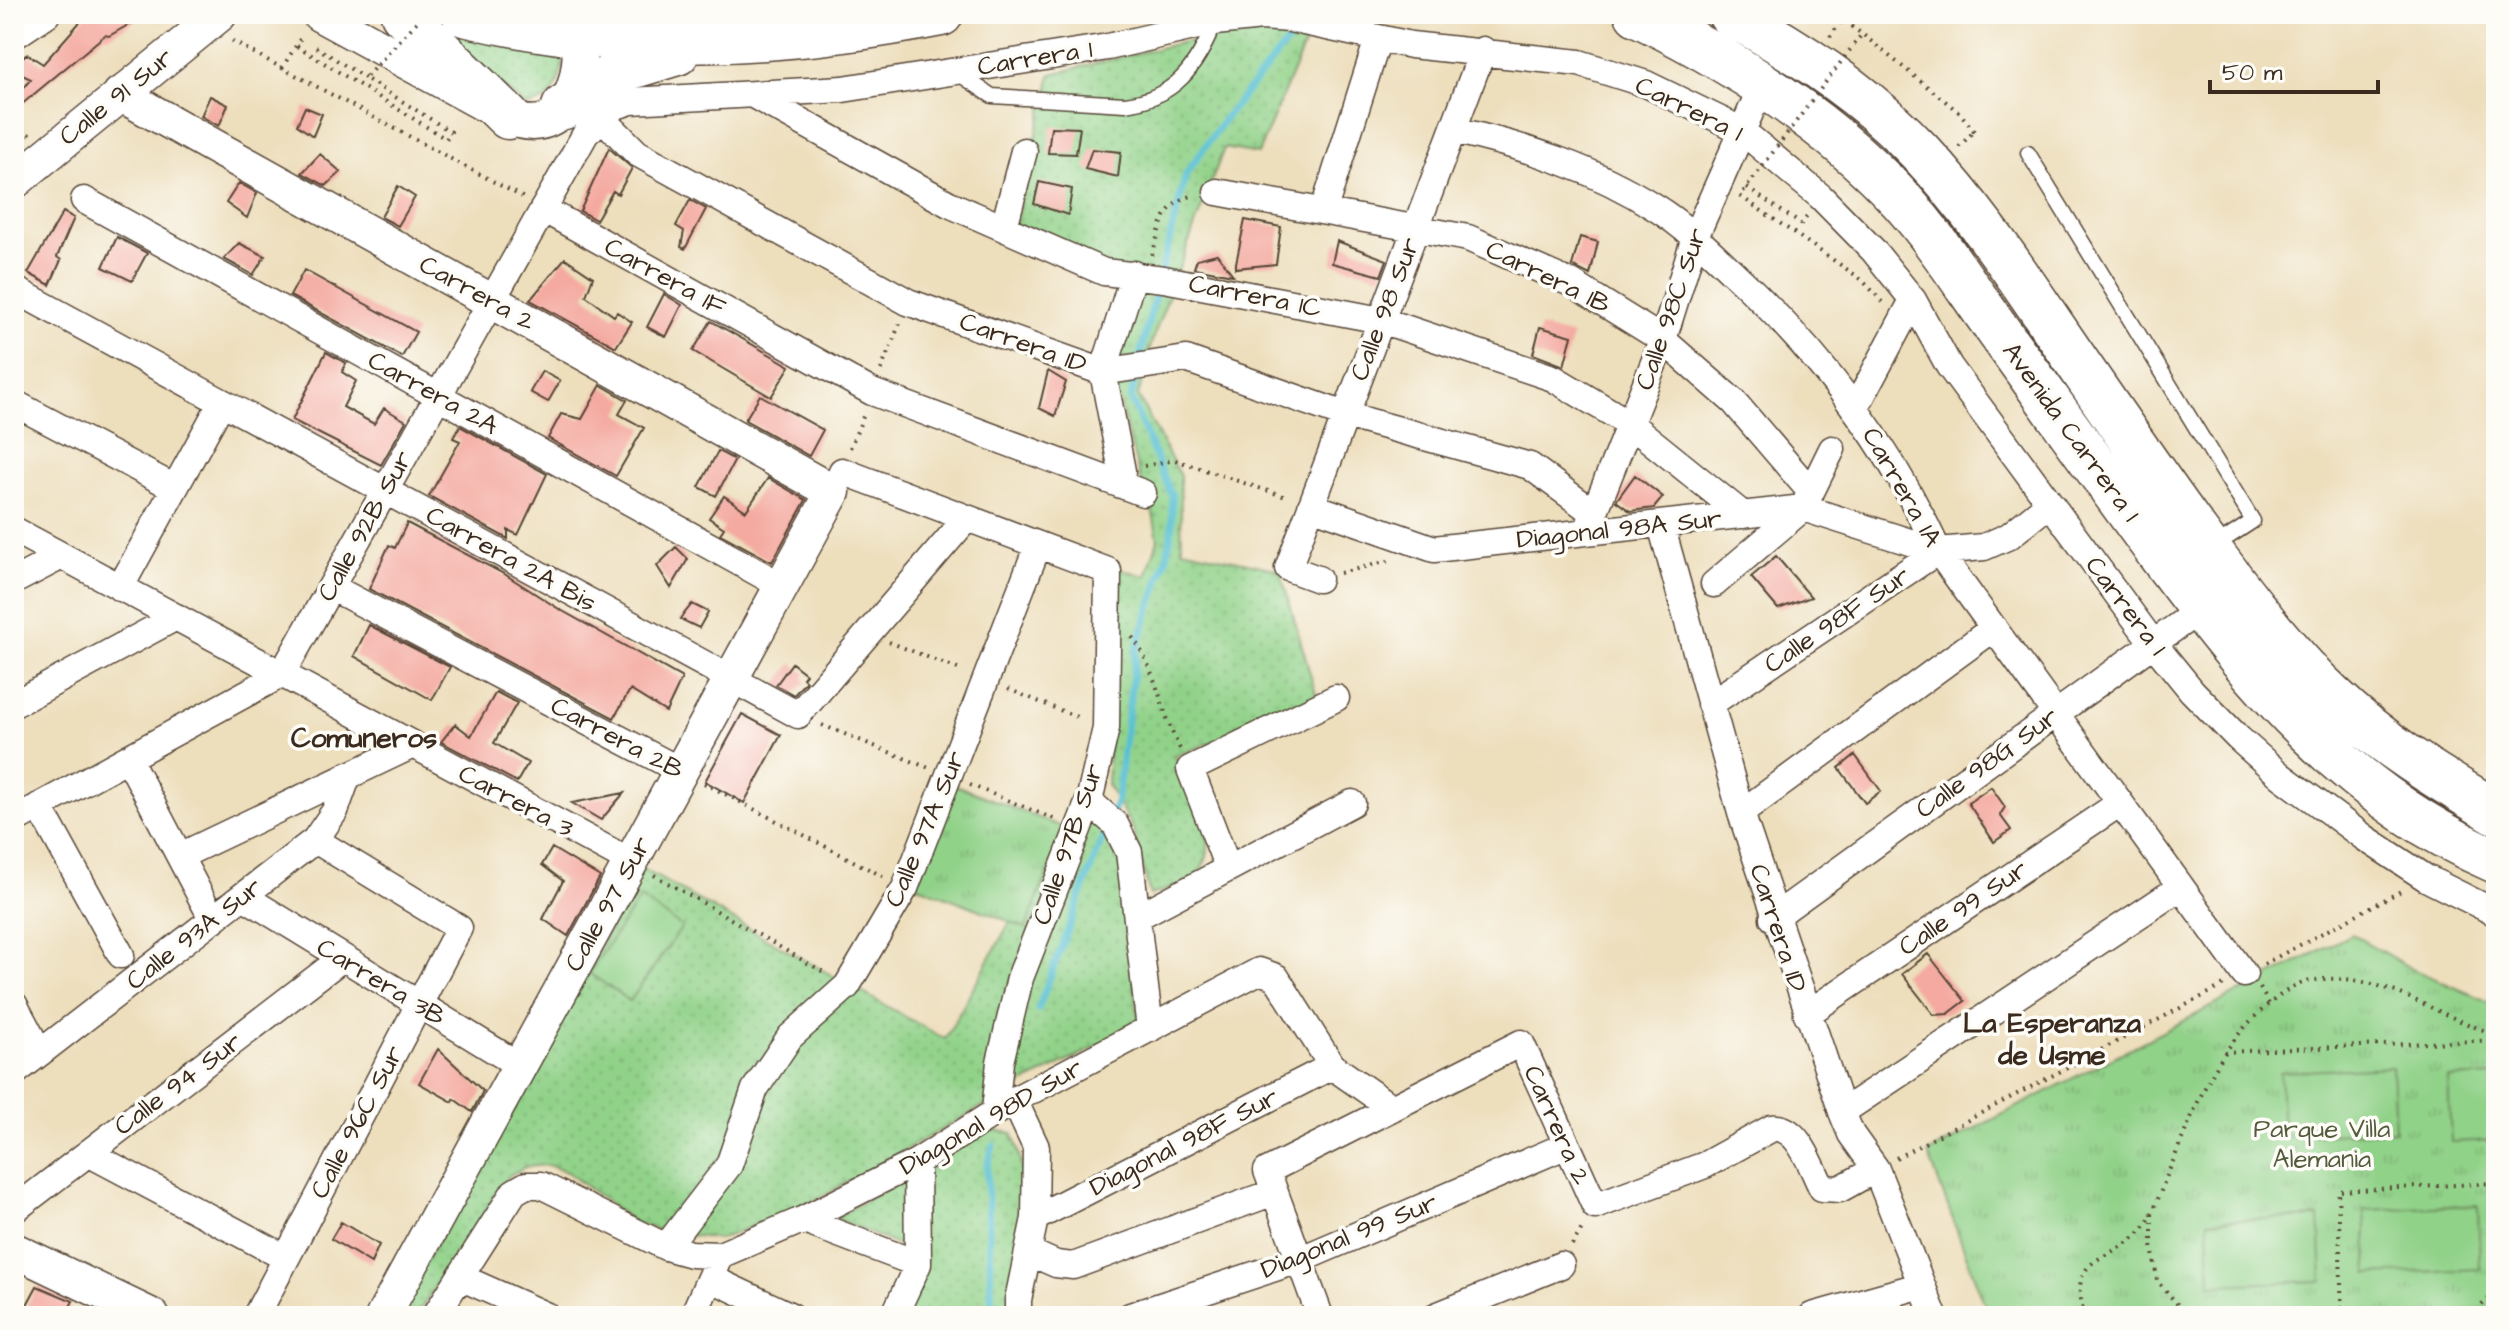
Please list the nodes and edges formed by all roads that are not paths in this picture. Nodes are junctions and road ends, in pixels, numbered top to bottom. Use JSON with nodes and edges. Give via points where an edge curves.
{"nodes":[{"id":1,"x":47,"y":14,"type":"edge"},
{"id":2,"x":403,"y":14,"type":"edge"},
{"id":3,"x":464,"y":14,"type":"edge"},
{"id":4,"x":941,"y":14,"type":"edge"},
{"id":5,"x":1637,"y":14,"type":"edge"},
{"id":6,"x":1730,"y":14,"type":"edge"},
{"id":7,"x":212,"y":20,"type":"edge"},
{"id":8,"x":1215,"y":22,"type":"junction"},
{"id":9,"x":579,"y":24,"type":"edge"},
{"id":10,"x":309,"y":26,"type":"edge"},
{"id":11,"x":14,"y":36,"type":"edge"},
{"id":12,"x":1378,"y":39,"type":"junction"},
{"id":13,"x":714,"y":43,"type":"junction"},
{"id":14,"x":1483,"y":50,"type":"junction"},
{"id":15,"x":954,"y":71,"type":"junction"},
{"id":16,"x":1762,"y":86,"type":"junction"},
{"id":17,"x":120,"y":94,"type":"junction"},
{"id":18,"x":755,"y":96,"type":"junction"},
{"id":19,"x":587,"y":103,"type":"junction"},
{"id":20,"x":508,"y":117,"type":"junction"},
{"id":21,"x":1453,"y":130,"type":"junction"},
{"id":22,"x":1741,"y":130,"type":"junction"},
{"id":23,"x":1024,"y":151,"type":"dead end"},
{"id":24,"x":2028,"y":153,"type":"dead end"},
{"id":25,"x":14,"y":182,"type":"edge"},
{"id":26,"x":1206,"y":194,"type":"road end"},
{"id":27,"x":84,"y":200,"type":"dead end"},
{"id":28,"x":543,"y":209,"type":"junction"},
{"id":29,"x":1324,"y":209,"type":"junction"},
{"id":30,"x":1004,"y":227,"type":"junction"},
{"id":31,"x":1416,"y":228,"type":"junction"},
{"id":32,"x":1695,"y":237,"type":"junction"},
{"id":33,"x":1149,"y":276,"type":"junction"},
{"id":34,"x":14,"y":289,"type":"edge"},
{"id":35,"x":1913,"y":300,"type":"junction"},
{"id":36,"x":491,"y":301,"type":"junction"},
{"id":37,"x":1381,"y":320,"type":"junction"},
{"id":38,"x":1663,"y":340,"type":"junction"},
{"id":39,"x":1112,"y":371,"type":"junction"},
{"id":40,"x":438,"y":395,"type":"junction"},
{"id":41,"x":222,"y":402,"type":"junction"},
{"id":42,"x":14,"y":403,"type":"edge"},
{"id":43,"x":1856,"y":407,"type":"junction"},
{"id":44,"x":1345,"y":415,"type":"junction"},
{"id":45,"x":1630,"y":424,"type":"junction"},
{"id":46,"x":1832,"y":449,"type":"dead end"},
{"id":47,"x":837,"y":482,"type":"junction"},
{"id":48,"x":175,"y":488,"type":"junction"},
{"id":49,"x":385,"y":491,"type":"junction"},
{"id":50,"x":1807,"y":500,"type":"junction"},
{"id":51,"x":2050,"y":503,"type":"junction"},
{"id":52,"x":1311,"y":506,"type":"junction"},
{"id":53,"x":1743,"y":515,"type":"junction"},
{"id":54,"x":967,"y":518,"type":"junction"},
{"id":55,"x":1590,"y":523,"type":"junction"},
{"id":56,"x":1661,"y":525,"type":"junction"},
{"id":57,"x":14,"y":530,"type":"edge"},
{"id":58,"x":1038,"y":545,"type":"junction"},
{"id":59,"x":2210,"y":550,"type":"junction"},
{"id":60,"x":1938,"y":551,"type":"junction"},
{"id":61,"x":62,"y":556,"type":"junction"},
{"id":62,"x":1108,"y":571,"type":"joint"},
{"id":63,"x":1318,"y":579,"type":"road end"},
{"id":64,"x":14,"y":581,"type":"edge"},
{"id":65,"x":1714,"y":584,"type":"dead end"},
{"id":66,"x":782,"y":586,"type":"junction"},
{"id":67,"x":331,"y":587,"type":"junction"},
{"id":68,"x":120,"y":588,"type":"junction"},
{"id":69,"x":2201,"y":609,"type":"junction"},
{"id":70,"x":176,"y":617,"type":"junction"},
{"id":71,"x":1994,"y":628,"type":"junction"},
{"id":72,"x":2153,"y":643,"type":"junction"},
{"id":73,"x":282,"y":674,"type":"junction"},
{"id":74,"x":731,"y":679,"type":"junction"},
{"id":75,"x":1336,"y":698,"type":"dead end"},
{"id":76,"x":14,"y":704,"type":"edge"},
{"id":77,"x":1710,"y":704,"type":"junction"},
{"id":78,"x":2056,"y":714,"type":"junction"},
{"id":79,"x":413,"y":745,"type":"junction"},
{"id":80,"x":128,"y":758,"type":"junction"},
{"id":81,"x":681,"y":771,"type":"junction"},
{"id":82,"x":348,"y":775,"type":"junction"},
{"id":83,"x":1352,"y":803,"type":"dead end"},
{"id":84,"x":2120,"y":803,"type":"junction"},
{"id":85,"x":39,"y":806,"type":"junction"},
{"id":86,"x":1102,"y":811,"type":"junction"},
{"id":87,"x":2496,"y":812,"type":"edge"},
{"id":88,"x":1741,"y":813,"type":"junction"},
{"id":89,"x":14,"y":820,"type":"edge"},
{"id":90,"x":315,"y":840,"type":"junction"},
{"id":91,"x":180,"y":856,"type":"junction"},
{"id":92,"x":2496,"y":861,"type":"edge"},
{"id":93,"x":631,"y":862,"type":"junction"},
{"id":94,"x":1228,"y":868,"type":"junction"},
{"id":95,"x":2181,"y":887,"type":"junction"},
{"id":96,"x":243,"y":896,"type":"junction"},
{"id":97,"x":2496,"y":913,"type":"edge"},
{"id":98,"x":1137,"y":917,"type":"junction"},
{"id":99,"x":1773,"y":918,"type":"junction"},
{"id":100,"x":213,"y":920,"type":"junction"},
{"id":101,"x":121,"y":955,"type":"dead end"},
{"id":102,"x":341,"y":959,"type":"junction"},
{"id":103,"x":2244,"y":974,"type":"road end"},
{"id":104,"x":14,"y":1004,"type":"edge"},
{"id":105,"x":419,"y":1006,"type":"junction"},
{"id":106,"x":1807,"y":1014,"type":"junction"},
{"id":107,"x":1150,"y":1029,"type":"junction"},
{"id":108,"x":40,"y":1053,"type":"junction"},
{"id":109,"x":520,"y":1066,"type":"junction"},
{"id":110,"x":1332,"y":1066,"type":"junction"},
{"id":111,"x":14,"y":1073,"type":"edge"},
{"id":112,"x":1004,"y":1106,"type":"junction"},
{"id":113,"x":1392,"y":1108,"type":"junction"},
{"id":114,"x":1842,"y":1112,"type":"junction"},
{"id":115,"x":1565,"y":1146,"type":"junction"},
{"id":116,"x":88,"y":1153,"type":"junction"},
{"id":117,"x":917,"y":1162,"type":"junction"},
{"id":118,"x":1876,"y":1169,"type":"junction"},
{"id":119,"x":1271,"y":1182,"type":"junction"},
{"id":120,"x":14,"y":1210,"type":"edge"},
{"id":121,"x":1035,"y":1218,"type":"junction"},
{"id":122,"x":802,"y":1220,"type":"junction"},
{"id":123,"x":666,"y":1247,"type":"junction"},
{"id":124,"x":14,"y":1250,"type":"edge"},
{"id":125,"x":1029,"y":1252,"type":"junction"},
{"id":126,"x":286,"y":1258,"type":"junction"},
{"id":127,"x":1299,"y":1260,"type":"junction"},
{"id":128,"x":918,"y":1264,"type":"junction"},
{"id":129,"x":1561,"y":1265,"type":"road end"},
{"id":130,"x":715,"y":1267,"type":"junction"},
{"id":131,"x":460,"y":1277,"type":"junction"},
{"id":132,"x":1913,"y":1284,"type":"junction"},
{"id":133,"x":148,"y":1315,"type":"edge"},
{"id":134,"x":256,"y":1316,"type":"edge"},
{"id":135,"x":383,"y":1316,"type":"edge"},
{"id":136,"x":435,"y":1316,"type":"edge"},
{"id":137,"x":547,"y":1316,"type":"edge"},
{"id":138,"x":693,"y":1316,"type":"edge"},
{"id":139,"x":791,"y":1316,"type":"edge"},
{"id":140,"x":894,"y":1316,"type":"edge"},
{"id":141,"x":1018,"y":1316,"type":"edge"},
{"id":142,"x":1130,"y":1316,"type":"edge"},
{"id":143,"x":1320,"y":1316,"type":"edge"},
{"id":144,"x":1436,"y":1316,"type":"edge"},
{"id":145,"x":1812,"y":1316,"type":"edge"},
{"id":146,"x":1877,"y":1316,"type":"edge"},
{"id":147,"x":1934,"y":1316,"type":"edge"}],
"edges":[{"from":1,"to":11,"type":"street"},
{"from":2,"to":20,"type":"highway"},
{"from":3,"to":9,"type":"highway"},
{"from":4,"to":13,"type":"highway","via":[[818,35]]},
{"from":5,"to":16,"type":"highway","name":"Avenida Carrera 1"},
{"from":6,"to":59,"type":"highway","name":"Avenida Carrera 1","via":[[1817,67],[1928,160],[1989,234]]},
{"from":7,"to":17,"type":"street","name":"Calle 91 Sur"},
{"from":8,"to":12,"type":"street","name":"Carrera 1","via":[[1290,19]]},
{"from":8,"to":15,"type":"street","name":"Carrera 1","via":[[1108,47]]},
{"from":8,"to":15,"type":"lane","via":[[1202,55],[1166,94],[1147,101],[992,96]]},
{"from":9,"to":13,"type":"highway"},
{"from":9,"to":19,"type":"street"},
{"from":10,"to":20,"type":"street"},
{"from":12,"to":14,"type":"street","name":"Carrera 1"},
{"from":12,"to":29,"type":"street"},
{"from":13,"to":19,"type":"highway","via":[[633,66]]},
{"from":14,"to":21,"type":"street","name":"Calle 98 Sur"},
{"from":14,"to":22,"type":"street","name":"Carrera 1","via":[[1579,63],[1646,84]]},
{"from":15,"to":18,"type":"street","name":"Carrera 1","via":[[843,89]]},
{"from":16,"to":22,"type":"street","name":"Calle 98C Sur"},
{"from":16,"to":69,"type":"highway","name":"Avenida Carrera 1","via":[[1854,153],[1903,202]]},
{"from":17,"to":25,"type":"street","name":"Calle 91 Sur"},
{"from":17,"to":36,"type":"street","name":"Carrera 2"},
{"from":18,"to":19,"type":"street","name":"Carrera 1","via":[[648,99],[616,106]]},
{"from":18,"to":30,"type":"street","name":"Carrera 1C","via":[[949,204]]},
{"from":19,"to":20,"type":"street","via":[[533,123]]},
{"from":19,"to":28,"type":"street","name":"Calle 92B Sur","via":[[586,133]]},
{"from":19,"to":39,"type":"street","name":"Carrera 1D","via":[[637,153],[908,302]]},
{"from":21,"to":31,"type":"street","name":"Calle 98 Sur"},
{"from":21,"to":32,"type":"street","name":"Carrera 1A","via":[[1527,147],[1584,171],[1656,207]]},
{"from":22,"to":32,"type":"street","name":"Calle 98C Sur"},
{"from":22,"to":35,"type":"street","name":"Carrera 1","via":[[1821,197]]},
{"from":23,"to":30,"type":"street"},
{"from":24,"to":59,"type":"lane","via":[[2253,521]]},
{"from":26,"to":29,"type":"street","name":"Carrera 1B"},
{"from":27,"to":40,"type":"street","name":"Carrera 2A"},
{"from":28,"to":36,"type":"street","name":"Calle 92B Sur"},
{"from":28,"to":39,"type":"street","name":"Carrera 1F","via":[[872,392],[1132,489],[1122,471]]},
{"from":29,"to":31,"type":"street","name":"Carrera 1B"},
{"from":30,"to":33,"type":"street","name":"Carrera 1C","via":[[1104,272]]},
{"from":31,"to":37,"type":"street","name":"Calle 98 Sur"},
{"from":31,"to":38,"type":"street","name":"Carrera 1B","via":[[1468,238],[1573,284]]},
{"from":32,"to":38,"type":"street","name":"Calle 98C Sur"},
{"from":32,"to":43,"type":"street","name":"Carrera 1A","via":[[1778,314]]},
{"from":33,"to":37,"type":"street","name":"Carrera 1C"},
{"from":33,"to":39,"type":"street"},
{"from":34,"to":41,"type":"street","name":"Carrera 2A Bis"},
{"from":35,"to":43,"type":"street"},
{"from":35,"to":51,"type":"street","name":"Carrera 1","via":[[1949,366]]},
{"from":36,"to":40,"type":"street","name":"Calle 92B Sur"},
{"from":36,"to":47,"type":"street","name":"Carrera 2"},
{"from":37,"to":44,"type":"street","name":"Calle 98 Sur"},
{"from":37,"to":45,"type":"street","name":"Carrera 1C","via":[[1553,378]]},
{"from":38,"to":45,"type":"street","name":"Calle 98C Sur"},
{"from":38,"to":50,"type":"street","name":"Carrera 1B","via":[[1734,402]]},
{"from":39,"to":44,"type":"street","name":"Carrera 1D","via":[[1186,359]]},
{"from":40,"to":49,"type":"street","name":"Calle 92B Sur"},
{"from":40,"to":66,"type":"street","name":"Carrera 2A"},
{"from":41,"to":48,"type":"street"},
{"from":41,"to":49,"type":"street","name":"Carrera 2A Bis"},
{"from":42,"to":48,"type":"street"},
{"from":43,"to":60,"type":"street","name":"Carrera 1A"},
{"from":44,"to":52,"type":"street","name":"Calle 98 Sur"},
{"from":44,"to":55,"type":"street","name":"Carrera 1D","via":[[1530,466]]},
{"from":45,"to":53,"type":"street","name":"Carrera 1C"},
{"from":45,"to":55,"type":"street","name":"Calle 98C Sur"},
{"from":46,"to":50,"type":"street"},
{"from":47,"to":54,"type":"street","name":"Carrera 2"},
{"from":47,"to":66,"type":"street","name":"Calle 97 Sur"},
{"from":48,"to":68,"type":"street"},
{"from":49,"to":67,"type":"street","name":"Calle 92B Sur"},
{"from":49,"to":74,"type":"street","name":"Carrera 2A Bis"},
{"from":50,"to":53,"type":"street","name":"Diagonal 98A Sur"},
{"from":50,"to":60,"type":"street"},
{"from":50,"to":65,"type":"street"},
{"from":51,"to":60,"type":"street","name":"Calle 98F Sur","via":[[2009,536],[1984,547]]},
{"from":51,"to":72,"type":"street","name":"Carrera 1"},
{"from":52,"to":55,"type":"street","name":"Diagonal 98A Sur","via":[[1434,549]]},
{"from":52,"to":63,"type":"street","name":"Calle 98 Sur","via":[[1288,568]]},
{"from":53,"to":56,"type":"street","name":"Diagonal 98A Sur"},
{"from":54,"to":58,"type":"street","name":"Carrera 2"},
{"from":54,"to":74,"type":"street","name":"Carrera 2A Bis","via":[[798,715]]},
{"from":55,"to":56,"type":"street","name":"Diagonal 98A Sur"},
{"from":56,"to":77,"type":"street","name":"Carrera 1D"},
{"from":57,"to":61,"type":"street","name":"Carrera 3"},
{"from":58,"to":62,"type":"street","name":"Carrera 2"},
{"from":58,"to":123,"type":"street","name":"Calle 97A Sur","via":[[905,888],[847,986],[790,1037],[755,1089],[729,1165]]},
{"from":59,"to":87,"type":"highway","name":"Avenida Carrera 1","via":[[2331,695],[2420,768]]},
{"from":60,"to":71,"type":"street","name":"Carrera 1A"},
{"from":60,"to":77,"type":"street","name":"Calle 98F Sur"},
{"from":61,"to":64,"type":"street"},
{"from":61,"to":68,"type":"street","name":"Carrera 3"},
{"from":62,"to":86,"type":"street","name":"Calle 97B Sur"},
{"from":66,"to":74,"type":"street","name":"Calle 97 Sur"},
{"from":67,"to":73,"type":"street","name":"Calle 92B Sur"},
{"from":67,"to":81,"type":"street","name":"Carrera 2B"},
{"from":68,"to":70,"type":"street","name":"Carrera 3"},
{"from":69,"to":72,"type":"street","name":"Calle 98G Sur"},
{"from":69,"to":92,"type":"highway","name":"Avenida Carrera 1","via":[[2276,703],[2309,734],[2397,806]]},
{"from":70,"to":73,"type":"street","name":"Carrera 3"},
{"from":70,"to":76,"type":"street"},
{"from":71,"to":78,"type":"street","name":"Carrera 1A"},
{"from":71,"to":88,"type":"street"},
{"from":72,"to":78,"type":"street","name":"Calle 98G Sur"},
{"from":72,"to":97,"type":"street","name":"Carrera 1","via":[[2192,691],[2281,776],[2426,878]]},
{"from":73,"to":79,"type":"street","name":"Carrera 3"},
{"from":73,"to":80,"type":"street"},
{"from":74,"to":81,"type":"street","name":"Calle 97 Sur"},
{"from":75,"to":94,"type":"street","via":[[1190,769]]},
{"from":77,"to":88,"type":"street","name":"Carrera 1D"},
{"from":78,"to":84,"type":"street","name":"Carrera 1A"},
{"from":78,"to":99,"type":"street","name":"Calle 98G Sur"},
{"from":79,"to":82,"type":"street"},
{"from":79,"to":93,"type":"street","name":"Carrera 3"},
{"from":80,"to":85,"type":"street"},
{"from":80,"to":91,"type":"street"},
{"from":81,"to":93,"type":"street","name":"Calle 97 Sur"},
{"from":82,"to":90,"type":"street","name":"Calle 93A Sur","via":[[335,811]]},
{"from":82,"to":91,"type":"street"},
{"from":83,"to":94,"type":"street"},
{"from":84,"to":95,"type":"street","name":"Carrera 1A"},
{"from":84,"to":106,"type":"street","name":"Calle 99 Sur"},
{"from":85,"to":89,"type":"street"},
{"from":85,"to":101,"type":"street"},
{"from":86,"to":98,"type":"street","via":[[1129,852]]},
{"from":86,"to":112,"type":"street","name":"Calle 97B Sur","via":[[1020,978],[1000,1062]]},
{"from":88,"to":99,"type":"street","name":"Carrera 1D"},
{"from":90,"to":96,"type":"street","name":"Calle 93A Sur"},
{"from":90,"to":105,"type":"street","name":"Calle 96C Sur","via":[[459,928]]},
{"from":91,"to":100,"type":"street"},
{"from":93,"to":109,"type":"street","name":"Calle 97 Sur"},
{"from":94,"to":98,"type":"street"},
{"from":95,"to":103,"type":"street","name":"Carrera 1A"},
{"from":95,"to":114,"type":"street"},
{"from":96,"to":100,"type":"street","name":"Calle 93A Sur"},
{"from":96,"to":102,"type":"street","name":"Carrera 3B"},
{"from":98,"to":107,"type":"street"},
{"from":99,"to":106,"type":"street","name":"Carrera 1D"},
{"from":100,"to":108,"type":"street","name":"Calle 93A Sur"},
{"from":102,"to":105,"type":"street","name":"Carrera 3B"},
{"from":102,"to":116,"type":"street","name":"Calle 94 Sur"},
{"from":104,"to":108,"type":"street"},
{"from":105,"to":109,"type":"street","name":"Carrera 3B"},
{"from":105,"to":126,"type":"street","name":"Calle 96C Sur"},
{"from":106,"to":114,"type":"street","name":"Carrera 1D"},
{"from":107,"to":110,"type":"street","name":"Diagonal 98D Sur","via":[[1259,971],[1276,977]]},
{"from":107,"to":112,"type":"street","name":"Diagonal 98D Sur"},
{"from":108,"to":111,"type":"street","name":"Calle 93A Sur"},
{"from":109,"to":135,"type":"street","name":"Calle 97 Sur"},
{"from":110,"to":113,"type":"street"},
{"from":110,"to":121,"type":"street","name":"Diagonal 98F Sur"},
{"from":112,"to":117,"type":"street","name":"Diagonal 98D Sur"},
{"from":112,"to":121,"type":"street","via":[[1036,1147]]},
{"from":113,"to":115,"type":"street","name":"Carrera 2","via":[[1521,1043]]},
{"from":113,"to":119,"type":"street"},
{"from":114,"to":118,"type":"street","name":"Carrera 1D"},
{"from":115,"to":118,"type":"street","name":"Carrera 2","via":[[1595,1206],[1705,1165],[1772,1128],[1792,1132],[1822,1188],[1840,1189]]},
{"from":115,"to":127,"type":"street","name":"Diagonal 99 Sur"},
{"from":116,"to":120,"type":"street","name":"Calle 94 Sur"},
{"from":116,"to":126,"type":"street"},
{"from":117,"to":122,"type":"street","name":"Diagonal 98D Sur"},
{"from":117,"to":128,"type":"street"},
{"from":118,"to":132,"type":"street","name":"Carrera 1D"},
{"from":119,"to":125,"type":"street","via":[[1073,1266]]},
{"from":119,"to":127,"type":"street"},
{"from":121,"to":125,"type":"street"},
{"from":122,"to":128,"type":"street"},
{"from":122,"to":130,"type":"street","name":"Diagonal 98D Sur"},
{"from":123,"to":130,"type":"street"},
{"from":123,"to":131,"type":"street","via":[[541,1185],[526,1185],[514,1192]]},
{"from":124,"to":133,"type":"street"},
{"from":125,"to":141,"type":"street"},
{"from":126,"to":134,"type":"street","name":"Calle 96C Sur"},
{"from":127,"to":142,"type":"street","name":"Diagonal 99 Sur"},
{"from":127,"to":143,"type":"street"},
{"from":128,"to":140,"type":"street"},
{"from":129,"to":144,"type":"street"},
{"from":130,"to":138,"type":"street"},
{"from":130,"to":139,"type":"street"},
{"from":131,"to":136,"type":"street"},
{"from":131,"to":137,"type":"street"},
{"from":132,"to":145,"type":"street"},
{"from":132,"to":146,"type":"street"},
{"from":132,"to":147,"type":"street","name":"Carrera 1D"}]}
